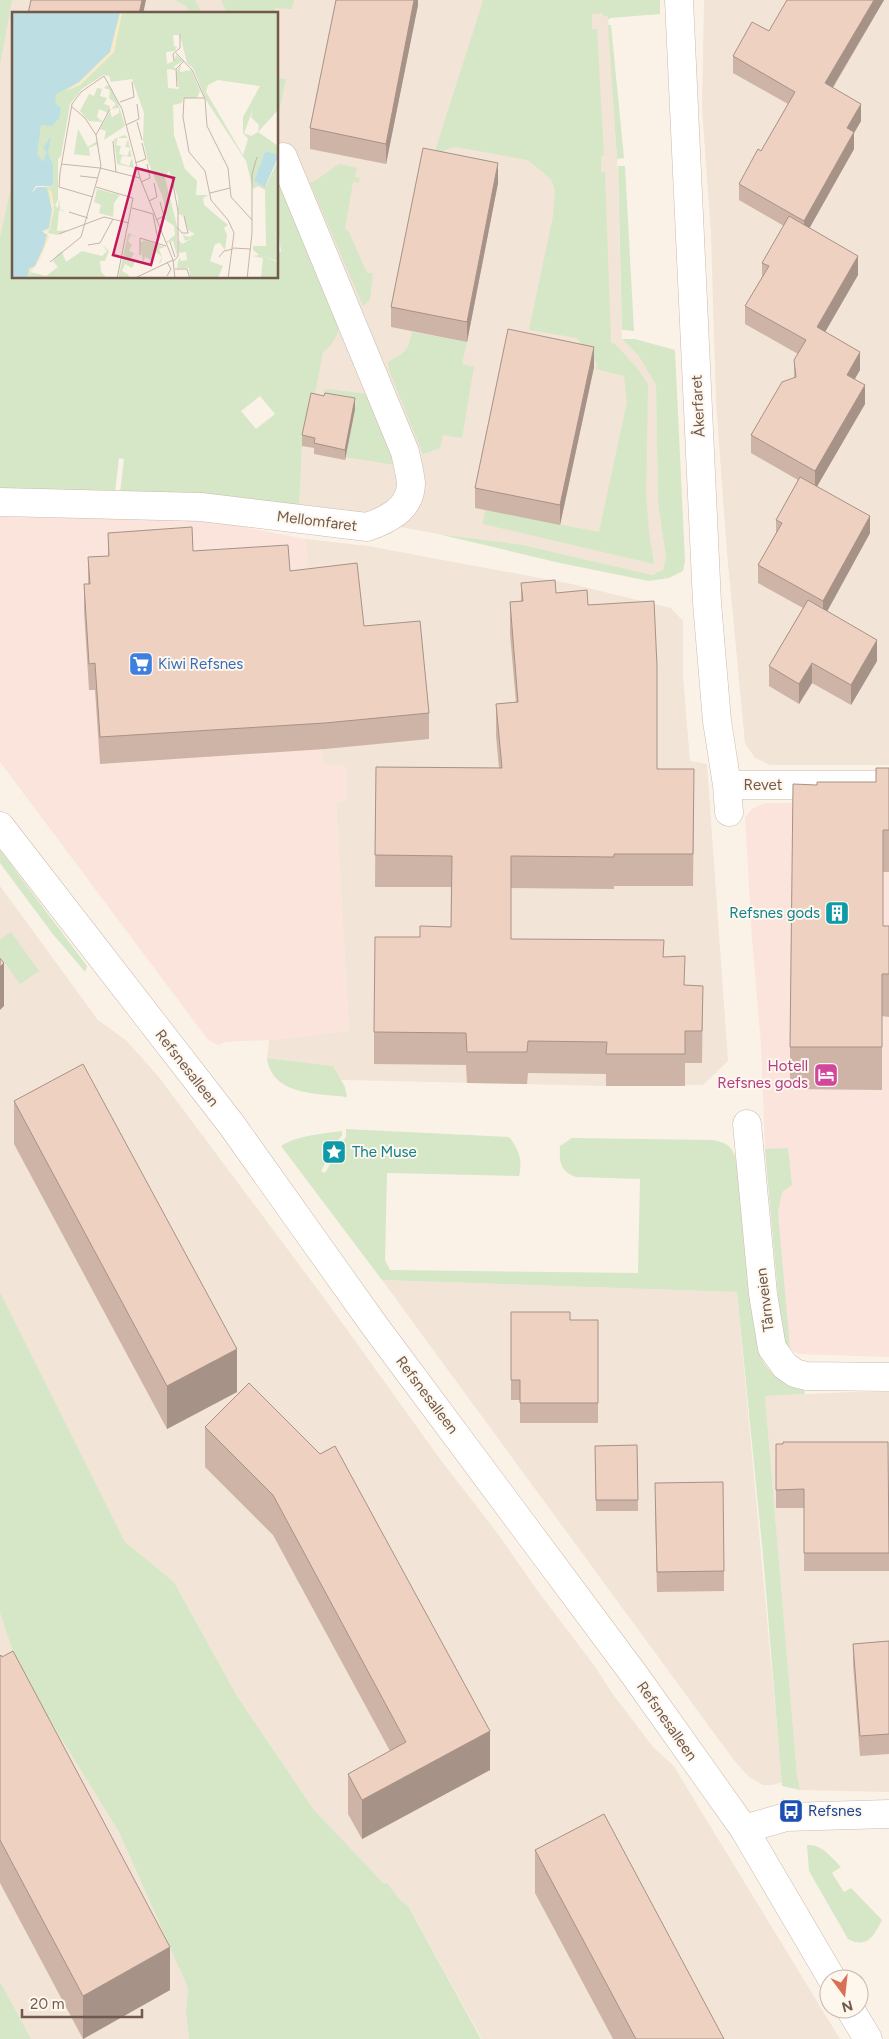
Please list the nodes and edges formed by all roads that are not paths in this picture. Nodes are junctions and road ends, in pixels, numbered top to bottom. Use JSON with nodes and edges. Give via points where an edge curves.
{"nodes":[{"id":1,"x":679,"y":0,"type":"edge"},
{"id":2,"x":283,"y":157,"type":"dead end"},
{"id":3,"x":0,"y":502,"type":"edge"},
{"id":4,"x":727,"y":785,"type":"junction"},
{"id":5,"x":889,"y":785,"type":"edge"},
{"id":6,"x":729,"y":812,"type":"dead end"},
{"id":7,"x":0,"y":826,"type":"edge"},
{"id":8,"x":747,"y":1124,"type":"dead end"},
{"id":9,"x":889,"y":1377,"type":"edge"},
{"id":10,"x":889,"y":1814,"type":"edge"},
{"id":11,"x":744,"y":1829,"type":"junction"},
{"id":12,"x":826,"y":1969,"type":"edge"},
{"id":13,"x":856,"y":2019,"type":"edge"},
{"id":14,"x":868,"y":2039,"type":"edge"}],
"edges":[{"from":1,"to":4,"type":"street","name":"Åkerfaret","via":[[707,604],[717,721]]},
{"from":2,"to":3,"type":"street","name":"Mellomfaret","via":[[405,452],[411,485],[399,512],[366,527],[200,506]]},
{"from":4,"to":5,"type":"street","name":"Revet"},
{"from":4,"to":6,"type":"street","name":"Åkerfaret"},
{"from":7,"to":11,"type":"street","name":"Refsnesalleen","via":[[231,1124]]},
{"from":8,"to":9,"type":"street","name":"Tårnveien","via":[[763,1294],[772,1348],[785,1366],[806,1376]]},
{"from":10,"to":11,"type":"street","via":[[786,1817]]},
{"from":11,"to":12,"type":"street","name":"Refsnesalleen"},
{"from":13,"to":14,"type":"street"}]}
